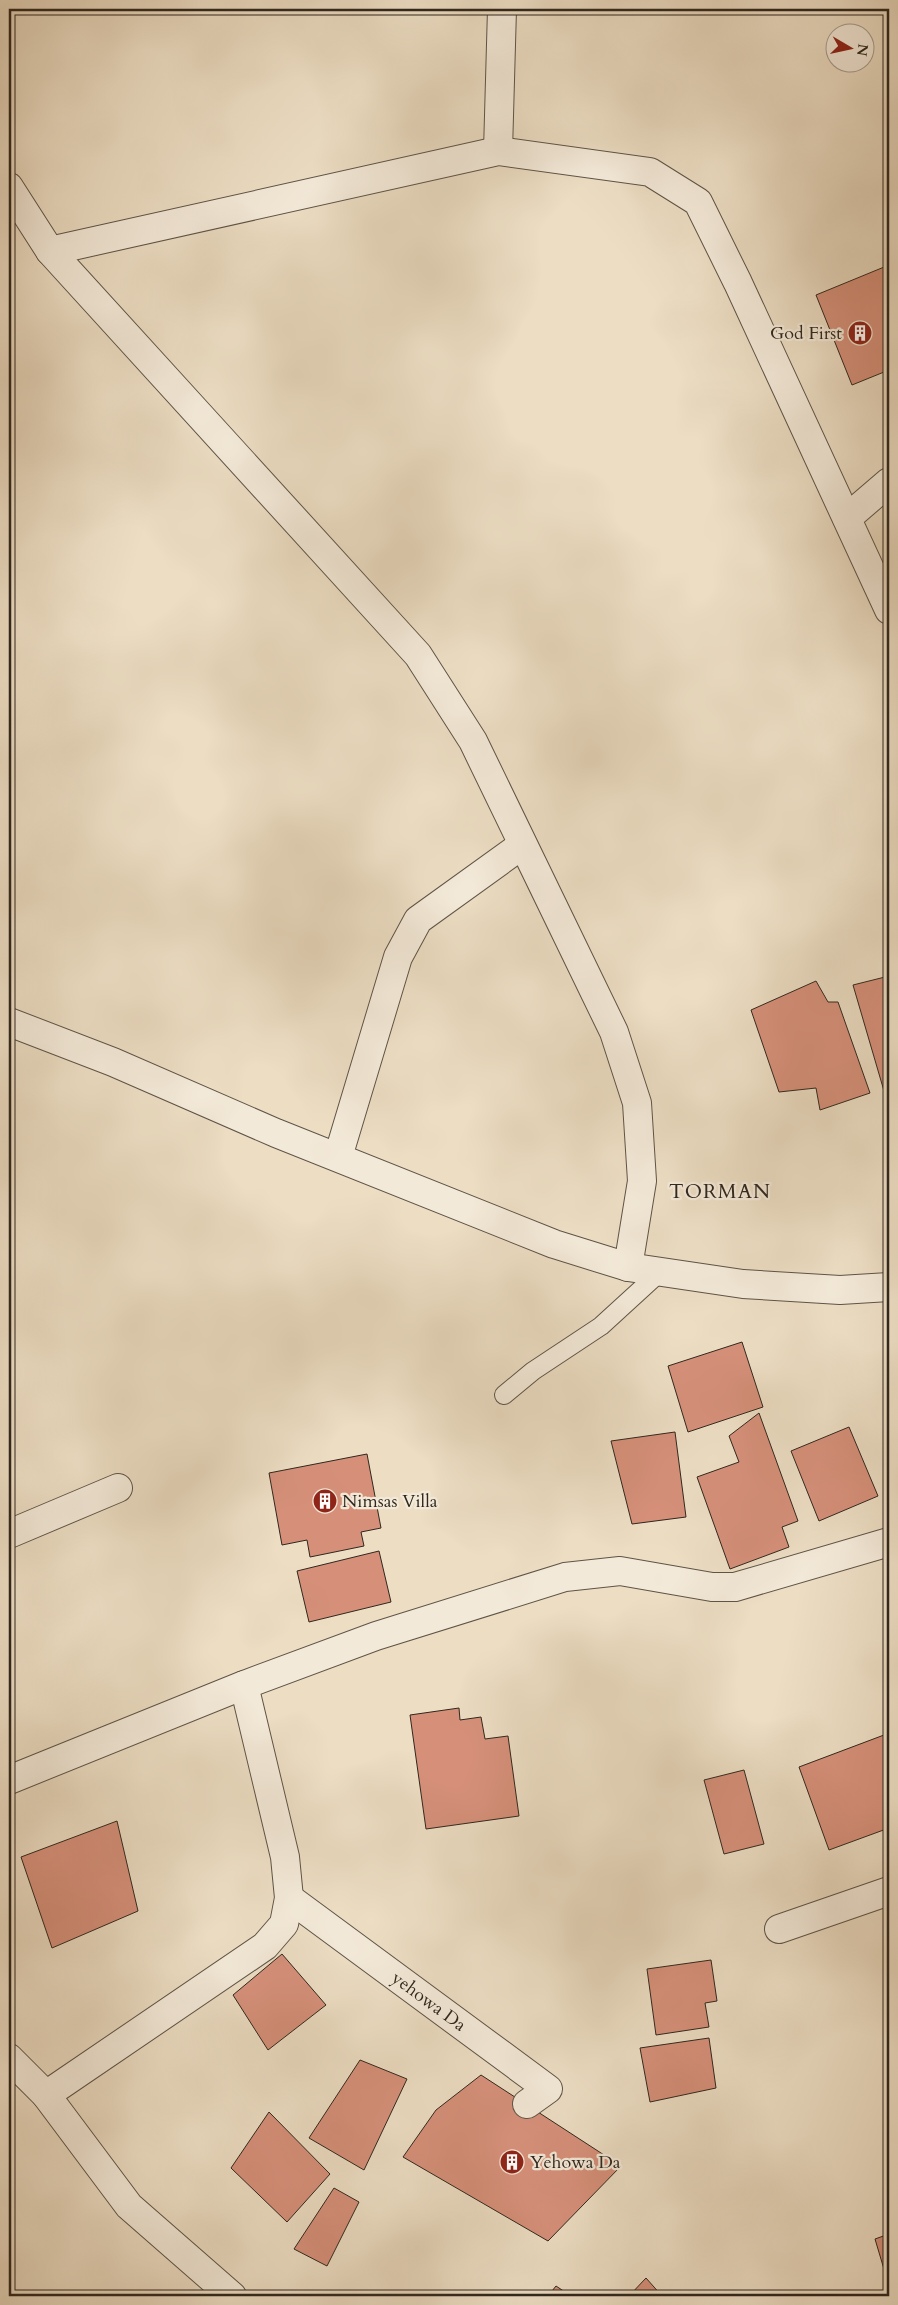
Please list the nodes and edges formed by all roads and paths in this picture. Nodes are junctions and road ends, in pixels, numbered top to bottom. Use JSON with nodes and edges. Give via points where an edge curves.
{"nodes":[{"id":1,"x":502,"y":9,"type":"edge"},
{"id":2,"x":498,"y":151,"type":"junction"},
{"id":3,"x":9,"y":187,"type":"edge"},
{"id":4,"x":50,"y":251,"type":"junction"},
{"id":5,"x":889,"y":482,"type":"edge"},
{"id":6,"x":847,"y":518,"type":"junction"},
{"id":7,"x":889,"y":610,"type":"edge"},
{"id":8,"x":522,"y":845,"type":"junction"},
{"id":9,"x":9,"y":1022,"type":"edge"},
{"id":10,"x":338,"y":1157,"type":"junction"},
{"id":11,"x":628,"y":1267,"type":"junction"},
{"id":12,"x":660,"y":1272,"type":"junction"},
{"id":13,"x":889,"y":1286,"type":"edge"},
{"id":14,"x":504,"y":1395,"type":"dead end"},
{"id":15,"x":118,"y":1488,"type":"dead end"},
{"id":16,"x":9,"y":1534,"type":"edge"},
{"id":17,"x":889,"y":1542,"type":"edge"},
{"id":18,"x":244,"y":1685,"type":"junction"},
{"id":19,"x":9,"y":1780,"type":"edge"},
{"id":20,"x":889,"y":1891,"type":"edge"},
{"id":21,"x":289,"y":1898,"type":"junction"},
{"id":22,"x":779,"y":1929,"type":"dead end"},
{"id":23,"x":9,"y":2058,"type":"edge"},
{"id":24,"x":46,"y":2095,"type":"junction"},
{"id":25,"x":527,"y":2104,"type":"dead end"},
{"id":26,"x":232,"y":2296,"type":"edge"}],
"edges":[{"from":1,"to":2,"type":"street"},
{"from":2,"to":4,"type":"street"},
{"from":2,"to":6,"type":"street","via":[[650,172],[698,202]]},
{"from":3,"to":4,"type":"street"},
{"from":4,"to":8,"type":"street","via":[[418,655],[473,741]]},
{"from":5,"to":6,"type":"street"},
{"from":6,"to":7,"type":"street"},
{"from":8,"to":10,"type":"street","via":[[418,920],[398,957]]},
{"from":8,"to":11,"type":"street","via":[[614,1032],[637,1103],[642,1180]]},
{"from":9,"to":10,"type":"street"},
{"from":10,"to":11,"type":"street","via":[[554,1244]]},
{"from":11,"to":12,"type":"street"},
{"from":12,"to":13,"type":"street","via":[[743,1284],[840,1290]]},
{"from":12,"to":14,"type":"lane","via":[[601,1326],[533,1371]]},
{"from":15,"to":16,"type":"street"},
{"from":17,"to":18,"type":"street","via":[[735,1587],[712,1587],[620,1571],[565,1577],[376,1636]]},
{"from":18,"to":19,"type":"street"},
{"from":18,"to":21,"type":"street","via":[[285,1857]]},
{"from":20,"to":22,"type":"street"},
{"from":21,"to":24,"type":"street","via":[[284,1924],[266,1946]]},
{"from":21,"to":25,"type":"street","name":"yehowa Da","via":[[548,2089]]},
{"from":23,"to":24,"type":"street"},
{"from":24,"to":26,"type":"street","via":[[129,2206]]}]}
